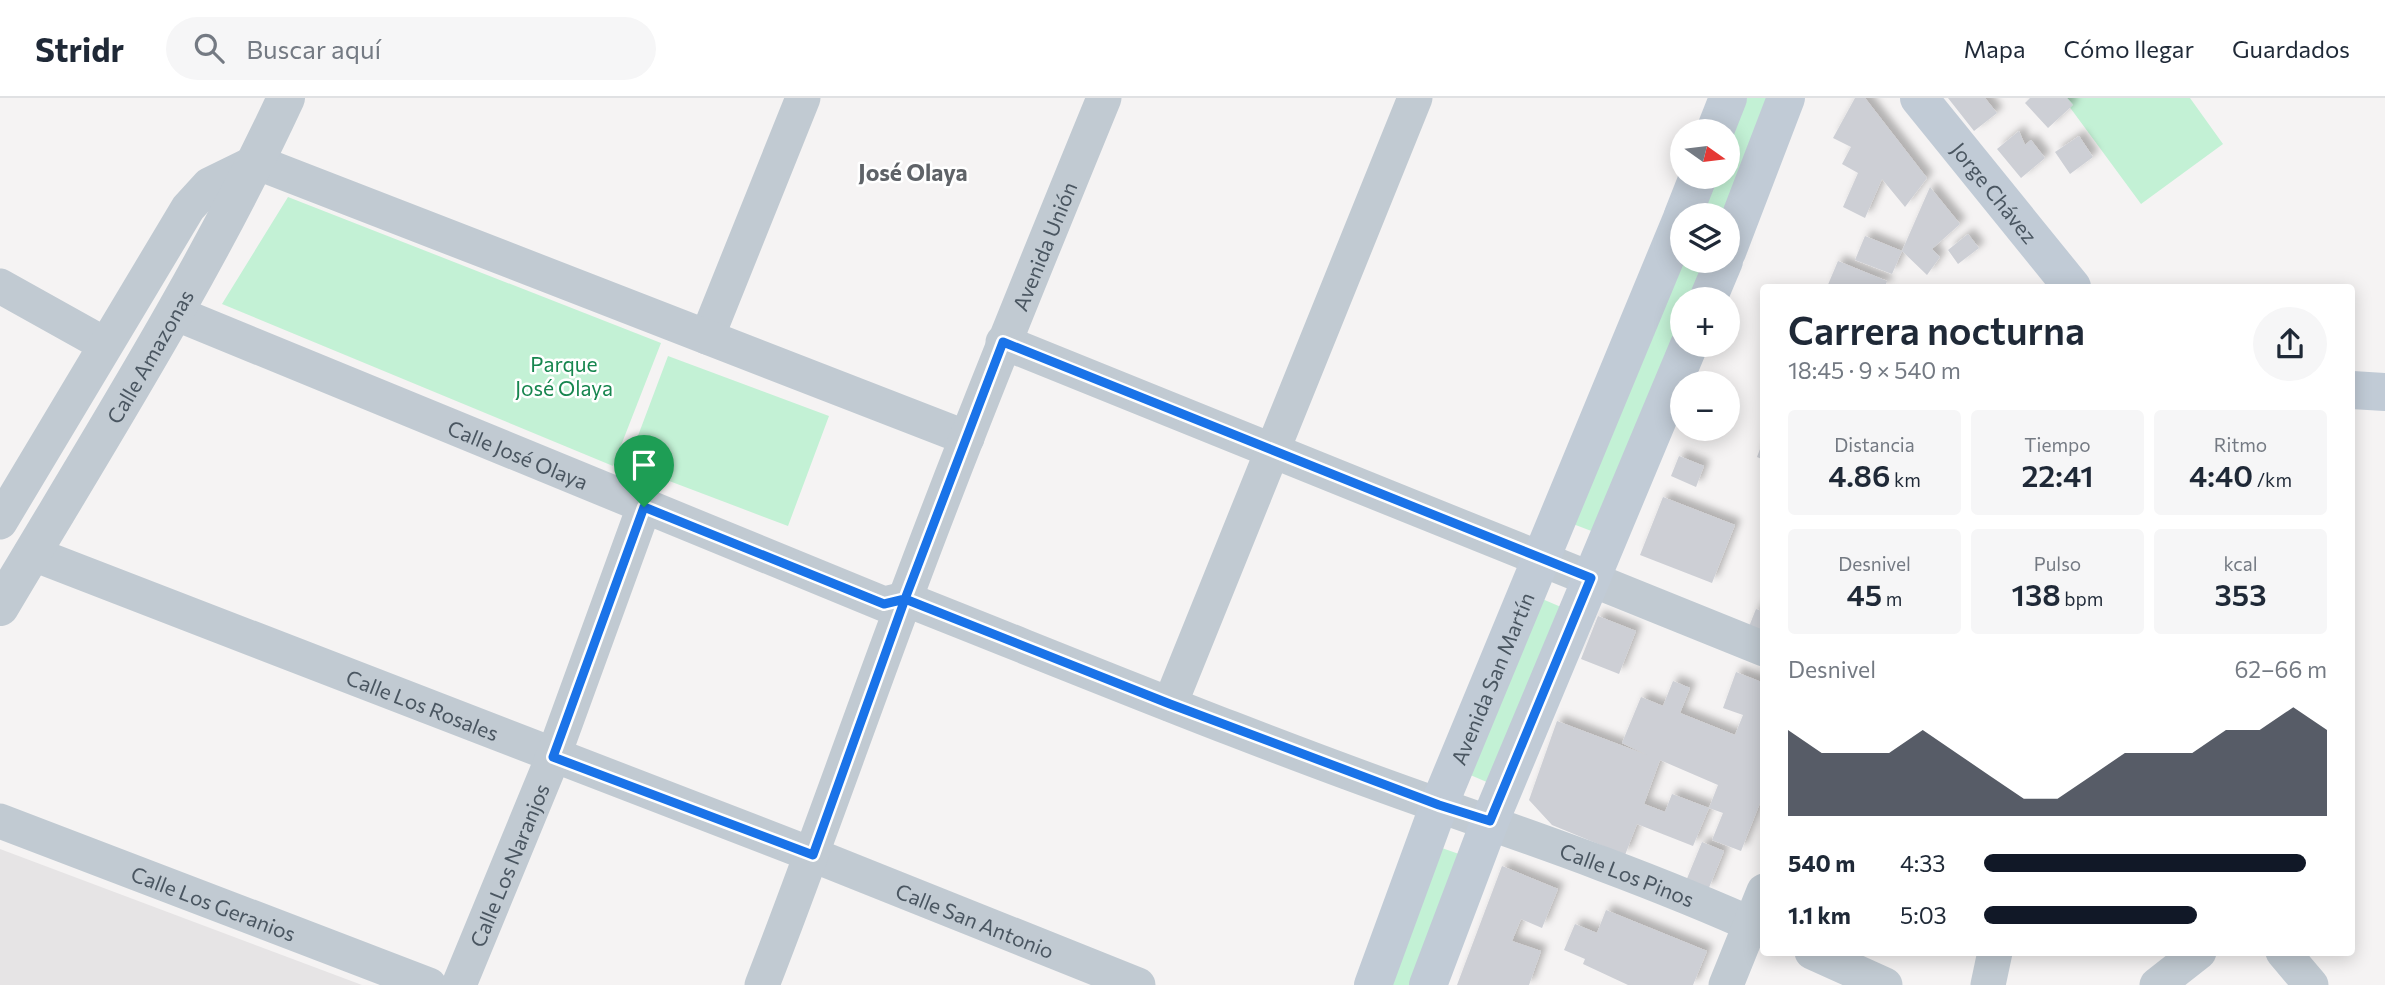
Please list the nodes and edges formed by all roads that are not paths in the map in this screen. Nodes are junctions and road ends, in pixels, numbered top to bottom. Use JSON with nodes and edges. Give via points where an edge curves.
{"nodes":[{"id":1,"x":286,"y":98,"type":"edge"},
{"id":2,"x":803,"y":98,"type":"edge"},
{"id":3,"x":1104,"y":98,"type":"edge"},
{"id":4,"x":1415,"y":98,"type":"edge"},
{"id":5,"x":1728,"y":98,"type":"edge"},
{"id":6,"x":1786,"y":98,"type":"edge"},
{"id":7,"x":1919,"y":98,"type":"edge"},
{"id":8,"x":1720,"y":119,"type":"edge"},
{"id":9,"x":256,"y":162,"type":"junction"},
{"id":10,"x":1740,"y":218,"type":"edge"},
{"id":11,"x":1670,"y":246,"type":"edge"},
{"id":12,"x":2070,"y":284,"type":"edge"},
{"id":13,"x":0,"y":286,"type":"edge"},
{"id":14,"x":175,"y":313,"type":"junction"},
{"id":15,"x":707,"y":337,"type":"junction"},
{"id":16,"x":1003,"y":342,"type":"junction"},
{"id":17,"x":104,"y":344,"type":"junction"},
{"id":18,"x":1684,"y":357,"type":"edge"},
{"id":19,"x":2355,"y":390,"type":"edge"},
{"id":20,"x":2385,"y":392,"type":"edge"},
{"id":21,"x":967,"y":438,"type":"junction"},
{"id":22,"x":1273,"y":449,"type":"junction"},
{"id":23,"x":644,"y":507,"type":"junction"},
{"id":24,"x":0,"y":522,"type":"edge"},
{"id":25,"x":31,"y":553,"type":"junction"},
{"id":26,"x":1542,"y":559,"type":"junction"},
{"id":27,"x":1591,"y":578,"type":"junction"},
{"id":28,"x":905,"y":599,"type":"junction"},
{"id":29,"x":0,"y":607,"type":"edge"},
{"id":30,"x":1760,"y":647,"type":"edge"},
{"id":31,"x":1170,"y":704,"type":"junction"},
{"id":32,"x":553,"y":757,"type":"junction"},
{"id":33,"x":1439,"y":805,"type":"junction"},
{"id":34,"x":0,"y":821,"type":"edge"},
{"id":35,"x":1490,"y":821,"type":"junction"},
{"id":36,"x":813,"y":855,"type":"junction"},
{"id":37,"x":1757,"y":927,"type":"edge"},
{"id":38,"x":1821,"y":956,"type":"edge"},
{"id":39,"x":1994,"y":956,"type":"edge"},
{"id":40,"x":2194,"y":956,"type":"edge"},
{"id":41,"x":2286,"y":956,"type":"edge"},
{"id":42,"x":1068,"y":972,"type":"edge"},
{"id":43,"x":429,"y":985,"type":"edge"},
{"id":44,"x":459,"y":985,"type":"edge"},
{"id":45,"x":762,"y":985,"type":"edge"},
{"id":46,"x":1138,"y":985,"type":"edge"},
{"id":47,"x":1373,"y":985,"type":"edge"},
{"id":48,"x":1428,"y":985,"type":"edge"},
{"id":49,"x":1726,"y":985,"type":"edge"},
{"id":50,"x":1885,"y":985,"type":"edge"},
{"id":51,"x":1989,"y":985,"type":"edge"},
{"id":52,"x":2157,"y":985,"type":"edge"},
{"id":53,"x":2311,"y":985,"type":"edge"}],
"edges":[{"from":1,"to":9,"type":"street","name":"Calle Amazonas"},
{"from":2,"to":15,"type":"street"},
{"from":3,"to":16,"type":"street","name":"Avenida Unión"},
{"from":4,"to":22,"type":"street"},
{"from":5,"to":8,"type":"main road"},
{"from":6,"to":10,"type":"main road"},
{"from":7,"to":12,"type":"main road","name":"Jorge Chávez"},
{"from":9,"to":14,"type":"street","name":"Calle Amazonas"},
{"from":9,"to":15,"type":"street"},
{"from":9,"to":17,"type":"street","via":[[209,185],[187,208]]},
{"from":11,"to":26,"type":"main road","name":"Avenida San Martín"},
{"from":13,"to":17,"type":"street"},
{"from":14,"to":23,"type":"street","name":"Calle José Olaya"},
{"from":14,"to":25,"type":"street","name":"Calle Amazonas"},
{"from":15,"to":21,"type":"street"},
{"from":16,"to":21,"type":"street","name":"Avenida Unión"},
{"from":16,"to":22,"type":"street"},
{"from":17,"to":24,"type":"street"},
{"from":18,"to":27,"type":"main road"},
{"from":19,"to":20,"type":"main road"},
{"from":21,"to":28,"type":"street","name":"Avenida Unión"},
{"from":22,"to":26,"type":"street"},
{"from":22,"to":31,"type":"street"},
{"from":23,"to":28,"type":"street","name":"Calle José Olaya","via":[[884,604]]},
{"from":23,"to":32,"type":"street","name":"Calle Los Naranjos"},
{"from":25,"to":29,"type":"street","name":"Calle Amazonas"},
{"from":25,"to":32,"type":"street","name":"Calle Los Rosales"},
{"from":26,"to":27,"type":"street"},
{"from":26,"to":33,"type":"main road","name":"Avenida San Martín"},
{"from":27,"to":30,"type":"street"},
{"from":27,"to":35,"type":"main road"},
{"from":28,"to":31,"type":"street","name":"Calle José Olaya"},
{"from":28,"to":36,"type":"street","name":"Avenida Unión"},
{"from":31,"to":33,"type":"street","name":"Calle José Olaya"},
{"from":32,"to":36,"type":"street","name":"Calle Los Rosales"},
{"from":32,"to":44,"type":"street","name":"Calle Los Naranjos"},
{"from":33,"to":35,"type":"street","name":"Calle José Olaya"},
{"from":33,"to":47,"type":"main road","name":"Avenida San Martín"},
{"from":34,"to":43,"type":"street","name":"Calle Los Geranios"},
{"from":35,"to":37,"type":"street","name":"Calle Los Pinos"},
{"from":35,"to":48,"type":"main road"},
{"from":36,"to":42,"type":"street","name":"Calle San Antonio"},
{"from":36,"to":45,"type":"street","name":"Avenida Unión"},
{"from":37,"to":49,"type":"street"},
{"from":38,"to":50,"type":"street"},
{"from":39,"to":51,"type":"street"},
{"from":40,"to":52,"type":"street"},
{"from":41,"to":53,"type":"street"},
{"from":42,"to":46,"type":"street","name":"Calle San Antonio"}]}
